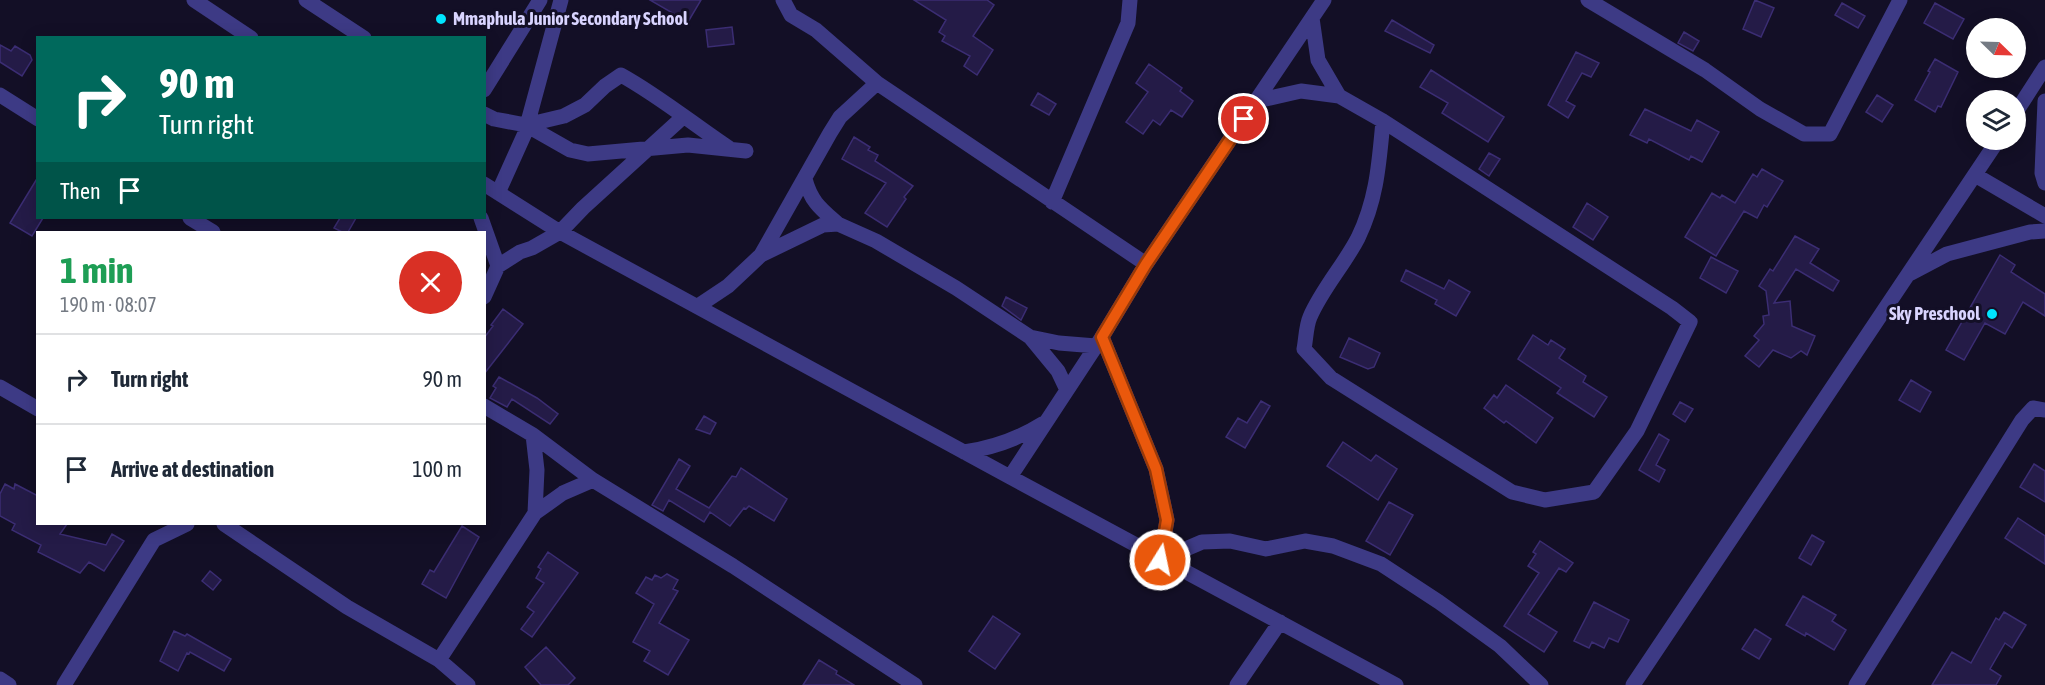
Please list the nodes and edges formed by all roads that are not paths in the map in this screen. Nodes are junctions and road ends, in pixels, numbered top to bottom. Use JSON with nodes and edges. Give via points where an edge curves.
{"nodes":[{"id":1,"x":194,"y":0,"type":"edge"},
{"id":2,"x":306,"y":0,"type":"edge"},
{"id":3,"x":540,"y":0,"type":"edge"},
{"id":4,"x":561,"y":0,"type":"edge"},
{"id":5,"x":783,"y":0,"type":"edge"},
{"id":6,"x":1131,"y":0,"type":"edge"},
{"id":7,"x":1324,"y":0,"type":"edge"},
{"id":8,"x":1588,"y":0,"type":"edge"},
{"id":9,"x":1900,"y":0,"type":"edge"},
{"id":10,"x":1312,"y":18,"type":"junction"},
{"id":11,"x":247,"y":36,"type":"edge"},
{"id":12,"x":361,"y":36,"type":"edge"},
{"id":13,"x":2045,"y":67,"type":"edge"},
{"id":14,"x":877,"y":83,"type":"junction"},
{"id":15,"x":486,"y":87,"type":"edge"},
{"id":16,"x":0,"y":95,"type":"edge"},
{"id":17,"x":1339,"y":96,"type":"junction"},
{"id":18,"x":2026,"y":96,"type":"edge"},
{"id":19,"x":1257,"y":101,"type":"junction"},
{"id":20,"x":2045,"y":101,"type":"edge"},
{"id":21,"x":486,"y":115,"type":"edge"},
{"id":22,"x":683,"y":117,"type":"junction"},
{"id":23,"x":36,"y":118,"type":"edge"},
{"id":24,"x":1383,"y":121,"type":"junction"},
{"id":25,"x":526,"y":125,"type":"junction"},
{"id":26,"x":652,"y":147,"type":"junction"},
{"id":27,"x":729,"y":148,"type":"junction"},
{"id":28,"x":1991,"y":150,"type":"edge"},
{"id":29,"x":746,"y":151,"type":"dead end"},
{"id":30,"x":1975,"y":175,"type":"junction"},
{"id":31,"x":805,"y":179,"type":"junction"},
{"id":32,"x":2045,"y":183,"type":"edge"},
{"id":33,"x":486,"y":185,"type":"edge"},
{"id":34,"x":498,"y":193,"type":"junction"},
{"id":35,"x":1052,"y":202,"type":"junction"},
{"id":36,"x":2045,"y":216,"type":"edge"},
{"id":37,"x":192,"y":219,"type":"edge"},
{"id":38,"x":838,"y":224,"type":"junction"},
{"id":39,"x":211,"y":231,"type":"edge"},
{"id":40,"x":2045,"y":231,"type":"edge"},
{"id":41,"x":486,"y":232,"type":"edge"},
{"id":42,"x":560,"y":232,"type":"junction"},
{"id":43,"x":761,"y":255,"type":"junction"},
{"id":44,"x":1146,"y":264,"type":"junction"},
{"id":45,"x":498,"y":266,"type":"junction"},
{"id":46,"x":1908,"y":275,"type":"junction"},
{"id":47,"x":486,"y":293,"type":"edge"},
{"id":48,"x":698,"y":306,"type":"junction"},
{"id":49,"x":1030,"y":337,"type":"junction"},
{"id":50,"x":1099,"y":341,"type":"junction"},
{"id":51,"x":0,"y":387,"type":"edge"},
{"id":52,"x":1067,"y":390,"type":"junction"},
{"id":53,"x":486,"y":407,"type":"edge"},
{"id":54,"x":36,"y":408,"type":"edge"},
{"id":55,"x":2045,"y":410,"type":"edge"},
{"id":56,"x":1047,"y":420,"type":"junction"},
{"id":57,"x":533,"y":435,"type":"junction"},
{"id":58,"x":964,"y":452,"type":"junction"},
{"id":59,"x":1010,"y":477,"type":"junction"},
{"id":60,"x":593,"y":480,"type":"junction"},
{"id":61,"x":535,"y":513,"type":"junction"},
{"id":62,"x":155,"y":525,"type":"edge"},
{"id":63,"x":185,"y":525,"type":"edge"},
{"id":64,"x":225,"y":525,"type":"edge"},
{"id":65,"x":154,"y":540,"type":"junction"},
{"id":66,"x":1160,"y":560,"type":"junction"},
{"id":67,"x":1280,"y":622,"type":"junction"},
{"id":68,"x":439,"y":660,"type":"junction"},
{"id":69,"x":0,"y":679,"type":"edge"},
{"id":70,"x":9,"y":685,"type":"edge"},
{"id":71,"x":64,"y":685,"type":"edge"},
{"id":72,"x":468,"y":685,"type":"edge"},
{"id":73,"x":915,"y":685,"type":"edge"},
{"id":74,"x":1237,"y":685,"type":"edge"},
{"id":75,"x":1396,"y":685,"type":"edge"},
{"id":76,"x":1541,"y":685,"type":"edge"},
{"id":77,"x":1633,"y":685,"type":"edge"},
{"id":78,"x":1856,"y":685,"type":"edge"}],
"edges":[{"from":1,"to":11,"type":"street"},
{"from":2,"to":12,"type":"street"},
{"from":3,"to":15,"type":"street"},
{"from":4,"to":25,"type":"street"},
{"from":5,"to":14,"type":"street","via":[[791,15],[816,30]]},
{"from":6,"to":35,"type":"street","via":[[1128,23]]},
{"from":7,"to":10,"type":"street"},
{"from":8,"to":9,"type":"street","via":[[1804,134],[1830,134]]},
{"from":10,"to":17,"type":"street","via":[[1318,60]]},
{"from":10,"to":19,"type":"street"},
{"from":13,"to":18,"type":"street"},
{"from":14,"to":31,"type":"street","via":[[840,117]]},
{"from":14,"to":35,"type":"street"},
{"from":16,"to":23,"type":"street"},
{"from":17,"to":19,"type":"street","via":[[1301,91]]},
{"from":17,"to":24,"type":"street"},
{"from":19,"to":44,"type":"street"},
{"from":20,"to":32,"type":"street"},
{"from":21,"to":25,"type":"street"},
{"from":22,"to":25,"type":"street","via":[[648,89],[621,75],[585,105],[564,116]]},
{"from":22,"to":26,"type":"street"},
{"from":22,"to":27,"type":"street"},
{"from":24,"to":24,"type":"street","via":[[1690,322],[1637,431],[1594,492],[1545,500],[1512,492],[1331,378],[1304,349],[1309,319],[1357,239],[1368,212],[1376,185]]},
{"from":25,"to":26,"type":"street","via":[[570,150],[588,154]]},
{"from":25,"to":34,"type":"street"},
{"from":26,"to":27,"type":"street"},
{"from":26,"to":42,"type":"street"},
{"from":27,"to":29,"type":"street"},
{"from":28,"to":30,"type":"street"},
{"from":30,"to":36,"type":"street"},
{"from":30,"to":46,"type":"street"},
{"from":31,"to":38,"type":"street","via":[[817,206]]},
{"from":31,"to":43,"type":"street"},
{"from":33,"to":34,"type":"street"},
{"from":34,"to":42,"type":"street"},
{"from":35,"to":44,"type":"street"},
{"from":37,"to":39,"type":"street"},
{"from":38,"to":43,"type":"street","via":[[824,225]]},
{"from":38,"to":49,"type":"street","via":[[876,241],[956,288]]},
{"from":40,"to":46,"type":"street","via":[[1947,254]]},
{"from":41,"to":45,"type":"street"},
{"from":42,"to":45,"type":"street"},
{"from":42,"to":48,"type":"street"},
{"from":43,"to":48,"type":"street","via":[[728,286]]},
{"from":44,"to":50,"type":"street"},
{"from":45,"to":47,"type":"street"},
{"from":46,"to":77,"type":"street"},
{"from":48,"to":58,"type":"street"},
{"from":49,"to":50,"type":"street","via":[[1059,344]]},
{"from":49,"to":52,"type":"street","via":[[1059,371]]},
{"from":50,"to":52,"type":"street"},
{"from":50,"to":66,"type":"street","via":[[1156,469],[1167,520]]},
{"from":51,"to":54,"type":"street"},
{"from":52,"to":56,"type":"street"},
{"from":53,"to":57,"type":"street"},
{"from":55,"to":78,"type":"street","via":[[2033,408],[2022,420]]},
{"from":56,"to":58,"type":"street","via":[[1004,443]]},
{"from":56,"to":59,"type":"street"},
{"from":57,"to":60,"type":"street"},
{"from":57,"to":61,"type":"street","via":[[537,470]]},
{"from":58,"to":59,"type":"street"},
{"from":59,"to":66,"type":"street"},
{"from":60,"to":61,"type":"street","via":[[563,493]]},
{"from":60,"to":73,"type":"street"},
{"from":61,"to":68,"type":"street"},
{"from":62,"to":65,"type":"street"},
{"from":63,"to":65,"type":"street"},
{"from":64,"to":68,"type":"street","via":[[347,607]]},
{"from":65,"to":71,"type":"street"},
{"from":66,"to":67,"type":"street"},
{"from":66,"to":76,"type":"street","via":[[1202,542],[1230,541],[1266,549],[1305,541],[1333,546],[1380,564],[1439,602],[1500,646]]},
{"from":67,"to":74,"type":"street"},
{"from":67,"to":75,"type":"street"},
{"from":68,"to":72,"type":"street"},
{"from":69,"to":70,"type":"street"}]}
